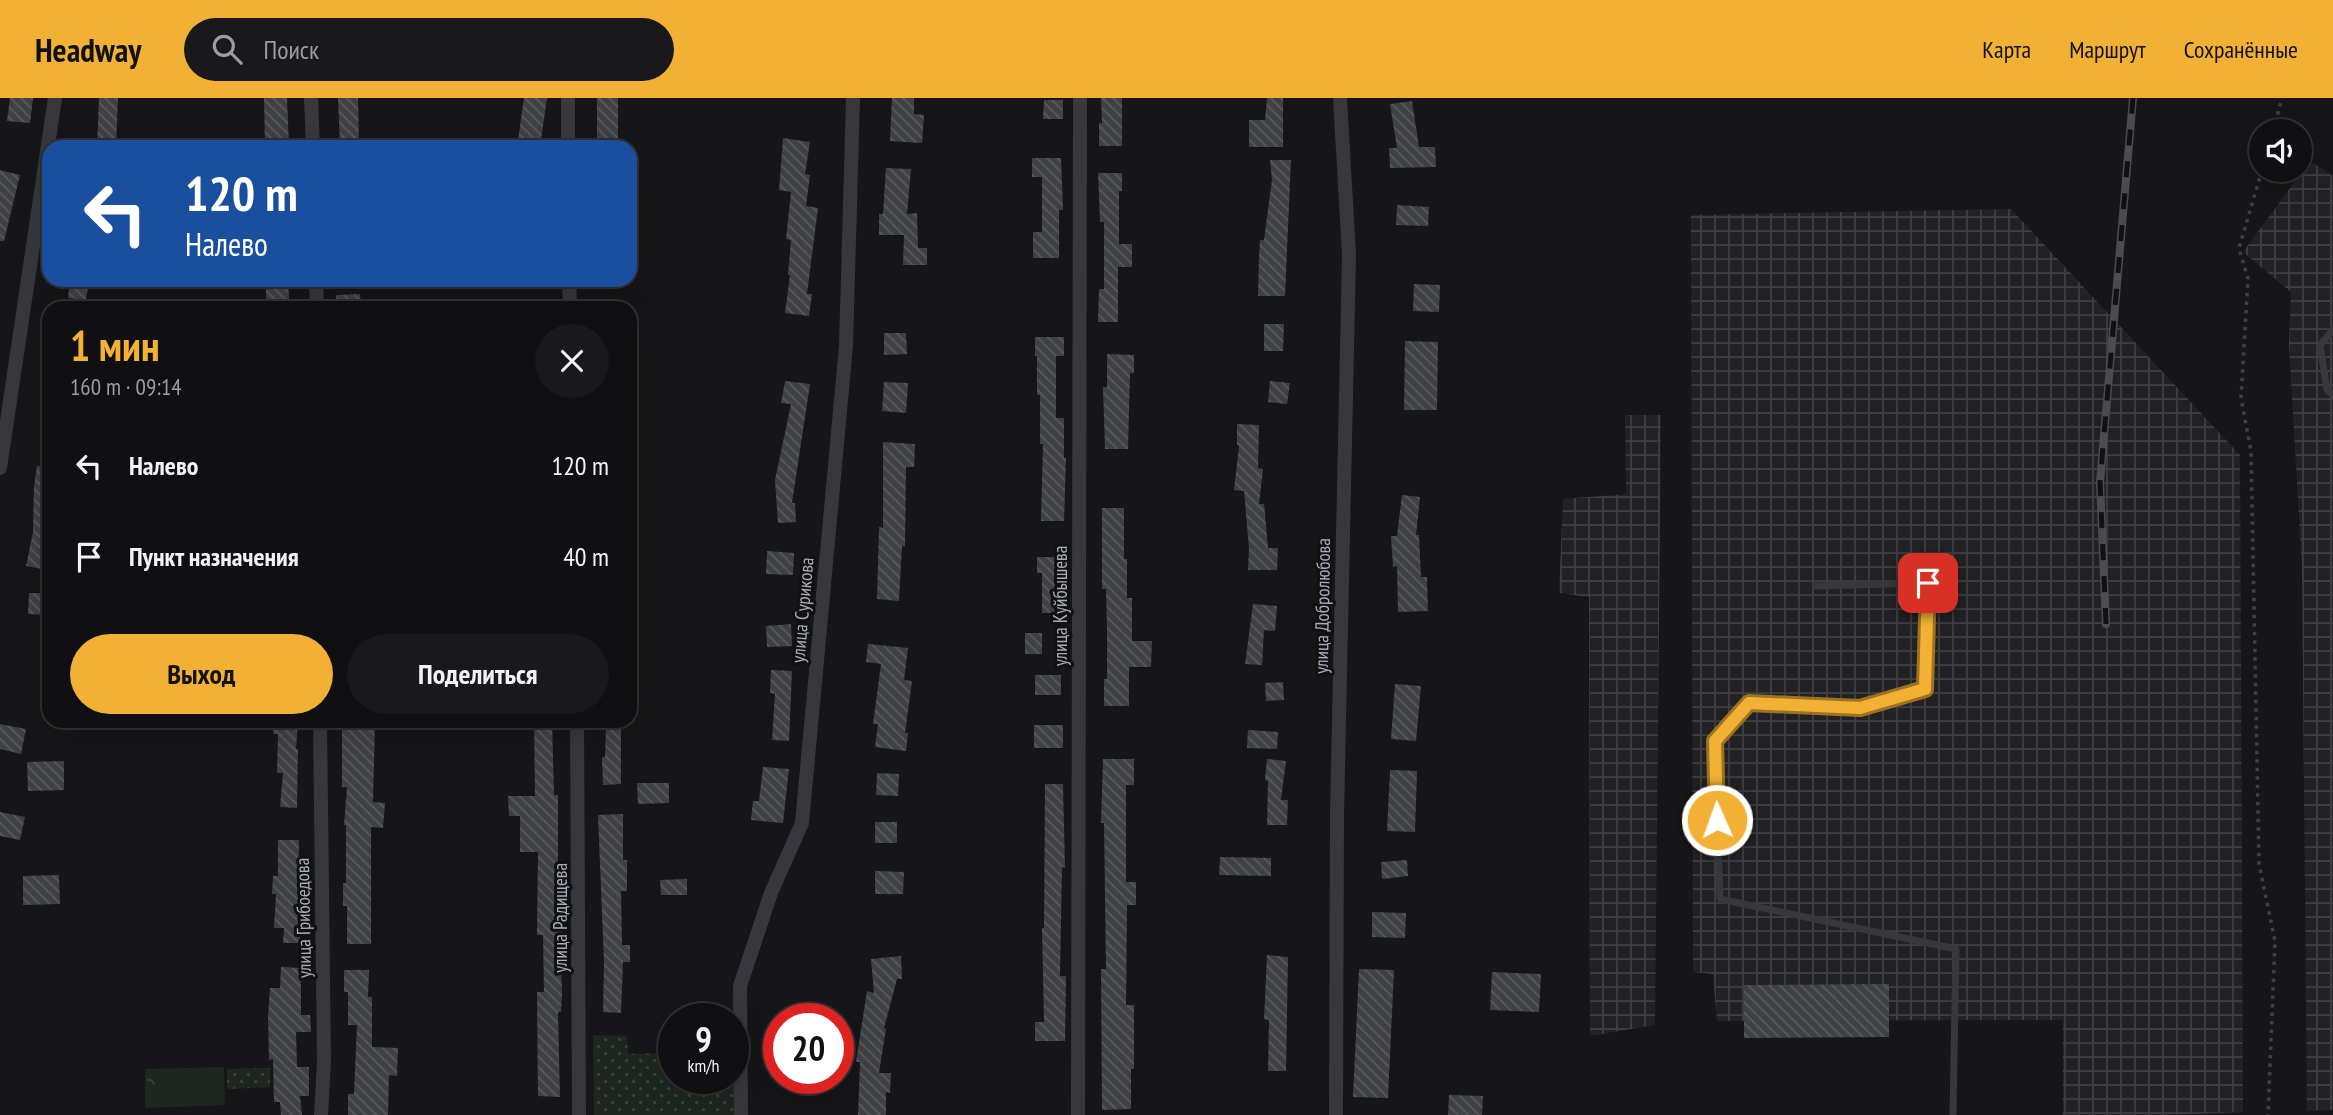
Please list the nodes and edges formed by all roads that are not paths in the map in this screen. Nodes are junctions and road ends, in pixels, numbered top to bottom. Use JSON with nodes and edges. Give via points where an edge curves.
{"nodes":[{"id":1,"x":55,"y":98,"type":"edge"},
{"id":2,"x":311,"y":98,"type":"edge"},
{"id":3,"x":568,"y":98,"type":"edge"},
{"id":4,"x":853,"y":98,"type":"edge"},
{"id":5,"x":1080,"y":98,"type":"edge"},
{"id":6,"x":1339,"y":98,"type":"edge"},
{"id":7,"x":49,"y":140,"type":"edge"},
{"id":8,"x":313,"y":140,"type":"edge"},
{"id":9,"x":569,"y":140,"type":"edge"},
{"id":10,"x":42,"y":185,"type":"edge"},
{"id":11,"x":2333,"y":330,"type":"edge"},
{"id":12,"x":2333,"y":395,"type":"edge"},
{"id":13,"x":0,"y":468,"type":"edge"},
{"id":14,"x":1815,"y":586,"type":"dead end"},
{"id":15,"x":320,"y":728,"type":"edge"},
{"id":16,"x":577,"y":728,"type":"edge"},
{"id":17,"x":321,"y":1115,"type":"edge"},
{"id":18,"x":579,"y":1115,"type":"edge"},
{"id":19,"x":741,"y":1115,"type":"edge"},
{"id":20,"x":1078,"y":1115,"type":"edge"},
{"id":21,"x":1336,"y":1115,"type":"edge"},
{"id":22,"x":1952,"y":1115,"type":"edge"}],
"edges":[{"from":1,"to":7,"type":"street"},
{"from":2,"to":8,"type":"street"},
{"from":3,"to":9,"type":"street"},
{"from":4,"to":19,"type":"street","name":"улица Сурикова","via":[[846,346],[802,823],[771,893],[740,986]]},
{"from":5,"to":20,"type":"street","name":"улица Куйбышева"},
{"from":6,"to":21,"type":"street","name":"улица Добролюбова","via":[[1349,255],[1337,814]]},
{"from":10,"to":13,"type":"street"},
{"from":11,"to":12,"type":"lane","via":[[2320,345],[2327,390]]},
{"from":14,"to":22,"type":"lane","via":[[1928,583],[1925,689],[1860,708],[1749,703],[1715,741],[1720,900],[1956,948]]},
{"from":15,"to":17,"type":"street","name":"улица Грибоедова"},
{"from":16,"to":18,"type":"street","name":"улица Радищева"}]}
